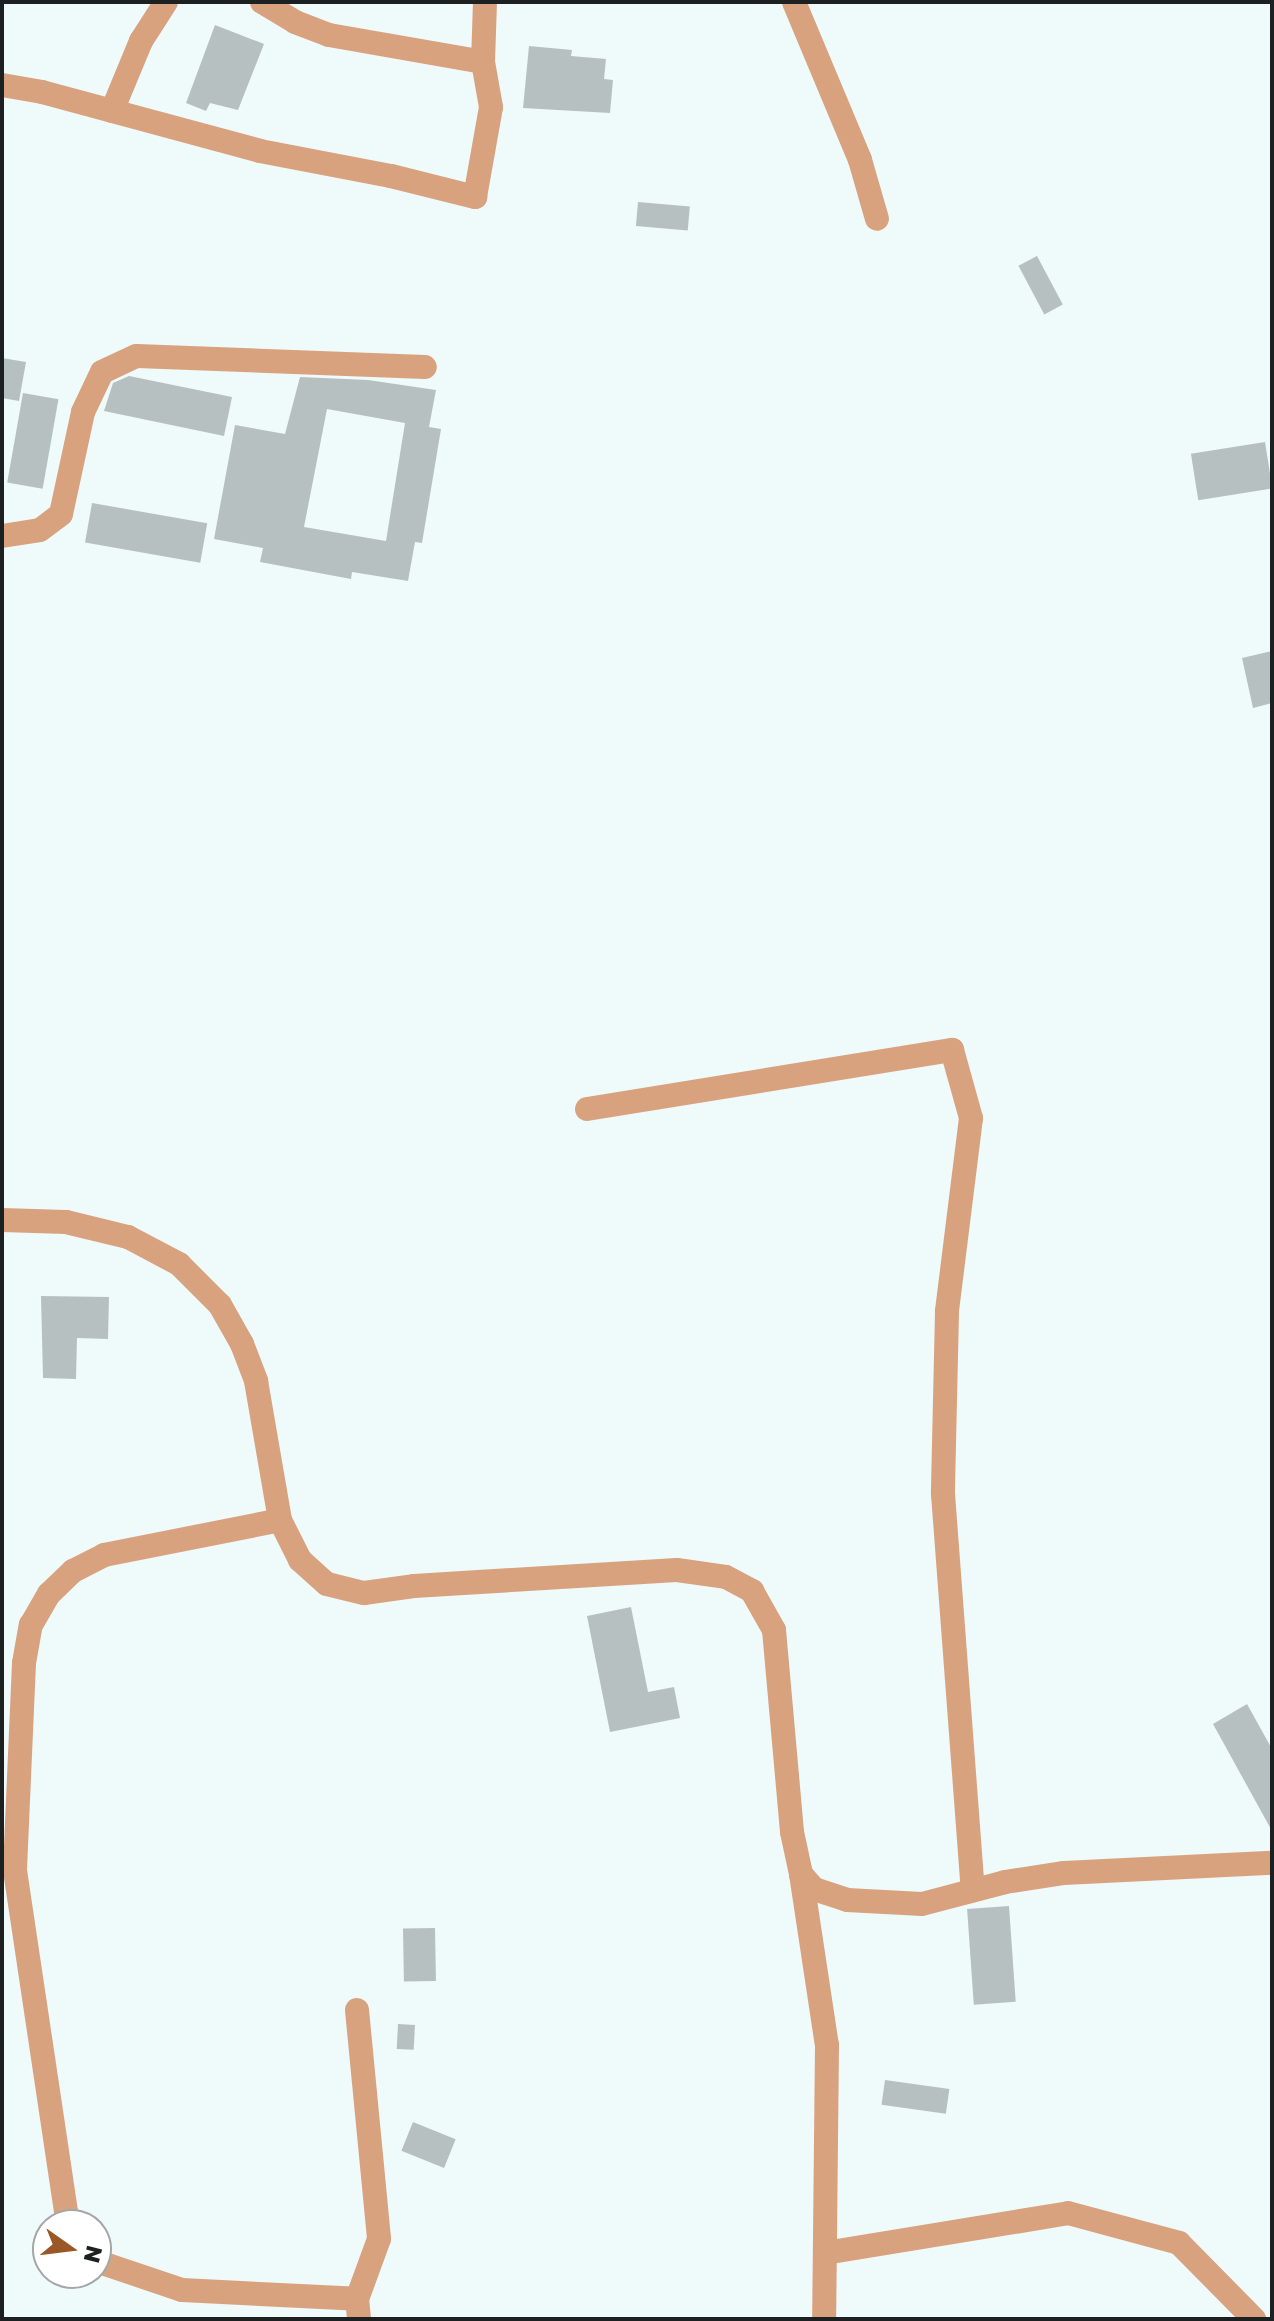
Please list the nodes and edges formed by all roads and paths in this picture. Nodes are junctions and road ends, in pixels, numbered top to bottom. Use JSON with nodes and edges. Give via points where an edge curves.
{"nodes":[{"id":1,"x":166,"y":2,"type":"edge"},
{"id":2,"x":262,"y":2,"type":"edge"},
{"id":3,"x":485,"y":2,"type":"edge"},
{"id":4,"x":794,"y":2,"type":"edge"},
{"id":5,"x":483,"y":62,"type":"junction"},
{"id":6,"x":2,"y":85,"type":"edge"},
{"id":7,"x":112,"y":111,"type":"junction"},
{"id":8,"x":877,"y":219,"type":"dead end"},
{"id":9,"x":425,"y":367,"type":"dead end"},
{"id":10,"x":2,"y":536,"type":"edge"},
{"id":11,"x":587,"y":1109,"type":"dead end"},
{"id":12,"x":2,"y":1220,"type":"edge"},
{"id":13,"x":280,"y":1520,"type":"junction"},
{"id":14,"x":10,"y":1839,"type":"edge"},
{"id":15,"x":1272,"y":1863,"type":"edge"},
{"id":16,"x":801,"y":1874,"type":"junction"},
{"id":17,"x":973,"y":1890,"type":"junction"},
{"id":18,"x":357,"y":2010,"type":"dead end"},
{"id":19,"x":66,"y":2209,"type":"edge"},
{"id":20,"x":825,"y":2253,"type":"junction"},
{"id":21,"x":112,"y":2266,"type":"edge"},
{"id":22,"x":358,"y":2309,"type":"edge"},
{"id":23,"x":824,"y":2319,"type":"edge"},
{"id":24,"x":1254,"y":2319,"type":"edge"}],
"edges":[{"from":1,"to":7,"type":"street","via":[[141,41]]},
{"from":2,"to":5,"type":"street","via":[[329,35]]},
{"from":3,"to":5,"type":"street"},
{"from":4,"to":8,"type":"street","via":[[860,160]]},
{"from":5,"to":7,"type":"street","via":[[491,107],[475,197],[260,151]]},
{"from":6,"to":7,"type":"street"},
{"from":9,"to":10,"type":"street","via":[[137,356],[102,372],[83,412],[61,514],[40,530]]},
{"from":11,"to":17,"type":"street","via":[[952,1050],[971,1118],[947,1312],[943,1494]]},
{"from":12,"to":13,"type":"street","via":[[66,1222],[128,1237],[179,1264],[220,1305],[256,1381]]},
{"from":13,"to":14,"type":"street","via":[[104,1555],[73,1571],[49,1594],[31,1625],[24,1663]]},
{"from":13,"to":16,"type":"street","via":[[300,1560],[327,1584],[364,1593],[677,1570],[726,1577],[752,1591],[774,1630],[792,1832]]},
{"from":14,"to":19,"type":"street"},
{"from":15,"to":17,"type":"street","via":[[1064,1873]]},
{"from":16,"to":17,"type":"street","via":[[814,1889],[847,1900],[922,1904]]},
{"from":16,"to":20,"type":"street","via":[[827,2045]]},
{"from":18,"to":22,"type":"street","via":[[379,2239]]},
{"from":20,"to":23,"type":"street"},
{"from":20,"to":24,"type":"street","via":[[1068,2213],[1179,2243]]},
{"from":21,"to":22,"type":"street","via":[[182,2290]]}]}
